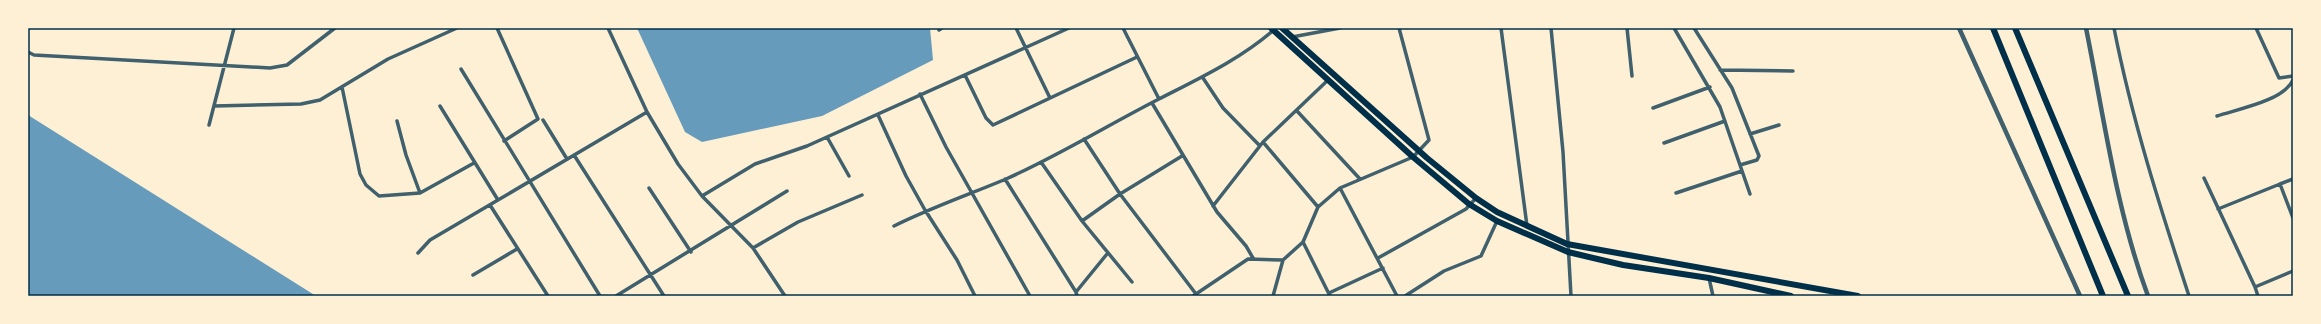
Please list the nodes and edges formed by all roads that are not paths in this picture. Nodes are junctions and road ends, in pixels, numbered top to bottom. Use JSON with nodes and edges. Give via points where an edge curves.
{"nodes":[{"id":1,"x":234,"y":28,"type":"edge"},
{"id":2,"x":335,"y":28,"type":"edge"},
{"id":3,"x":457,"y":28,"type":"edge"},
{"id":4,"x":497,"y":28,"type":"edge"},
{"id":5,"x":608,"y":28,"type":"edge"},
{"id":6,"x":1016,"y":28,"type":"edge"},
{"id":7,"x":1069,"y":28,"type":"edge"},
{"id":8,"x":1123,"y":28,"type":"edge"},
{"id":9,"x":1282,"y":28,"type":"edge"},
{"id":10,"x":1340,"y":28,"type":"edge"},
{"id":11,"x":1399,"y":28,"type":"edge"},
{"id":12,"x":1501,"y":28,"type":"edge"},
{"id":13,"x":1551,"y":28,"type":"edge"},
{"id":14,"x":1627,"y":28,"type":"edge"},
{"id":15,"x":1674,"y":28,"type":"edge"},
{"id":16,"x":1694,"y":28,"type":"edge"},
{"id":17,"x":1959,"y":28,"type":"edge"},
{"id":18,"x":1993,"y":28,"type":"edge"},
{"id":19,"x":2015,"y":28,"type":"edge"},
{"id":20,"x":2086,"y":28,"type":"edge"},
{"id":21,"x":2114,"y":28,"type":"edge"},
{"id":22,"x":2256,"y":28,"type":"edge"},
{"id":23,"x":1273,"y":29,"type":"edge"},
{"id":24,"x":1292,"y":37,"type":"junction"},
{"id":25,"x":1026,"y":48,"type":"junction"},
{"id":26,"x":28,"y":52,"type":"edge"},
{"id":27,"x":1137,"y":57,"type":"junction"},
{"id":28,"x":225,"y":66,"type":"junction"},
{"id":29,"x":461,"y":70,"type":"dead end"},
{"id":30,"x":1720,"y":70,"type":"junction"},
{"id":31,"x":1792,"y":71,"type":"dead end"},
{"id":32,"x":965,"y":75,"type":"junction"},
{"id":33,"x":1632,"y":76,"type":"dead end"},
{"id":34,"x":2293,"y":76,"type":"edge"},
{"id":35,"x":1203,"y":78,"type":"junction"},
{"id":36,"x":1328,"y":80,"type":"junction"},
{"id":37,"x":2293,"y":80,"type":"edge"},
{"id":38,"x":1710,"y":87,"type":"junction"},
{"id":39,"x":342,"y":88,"type":"junction"},
{"id":40,"x":920,"y":94,"type":"junction"},
{"id":41,"x":1050,"y":98,"type":"junction"},
{"id":42,"x":1159,"y":99,"type":"junction"},
{"id":43,"x":1152,"y":103,"type":"junction"},
{"id":44,"x":214,"y":106,"type":"junction"},
{"id":45,"x":440,"y":106,"type":"dead end"},
{"id":46,"x":1653,"y":108,"type":"dead end"},
{"id":47,"x":1296,"y":111,"type":"junction"},
{"id":48,"x":647,"y":112,"type":"junction"},
{"id":49,"x":878,"y":115,"type":"junction"},
{"id":50,"x":2217,"y":116,"type":"dead end"},
{"id":51,"x":543,"y":120,"type":"dead end"},
{"id":52,"x":397,"y":121,"type":"dead end"},
{"id":53,"x":1725,"y":121,"type":"junction"},
{"id":54,"x":209,"y":125,"type":"dead end"},
{"id":55,"x":1779,"y":125,"type":"dead end"},
{"id":56,"x":1750,"y":134,"type":"junction"},
{"id":57,"x":827,"y":136,"type":"junction"},
{"id":58,"x":1084,"y":139,"type":"junction"},
{"id":59,"x":504,"y":141,"type":"junction"},
{"id":60,"x":1263,"y":142,"type":"junction"},
{"id":61,"x":1664,"y":143,"type":"dead end"},
{"id":62,"x":1260,"y":146,"type":"junction"},
{"id":63,"x":1420,"y":151,"type":"junction"},
{"id":64,"x":574,"y":155,"type":"junction"},
{"id":65,"x":1182,"y":156,"type":"junction"},
{"id":66,"x":1413,"y":157,"type":"junction"},
{"id":67,"x":567,"y":159,"type":"junction"},
{"id":68,"x":1041,"y":162,"type":"junction"},
{"id":69,"x":474,"y":163,"type":"junction"},
{"id":70,"x":1740,"y":165,"type":"junction"},
{"id":71,"x":1742,"y":171,"type":"junction"},
{"id":72,"x":849,"y":176,"type":"dead end"},
{"id":73,"x":2204,"y":178,"type":"dead end"},
{"id":74,"x":1005,"y":179,"type":"junction"},
{"id":75,"x":1360,"y":179,"type":"junction"},
{"id":76,"x":2293,"y":179,"type":"edge"},
{"id":77,"x":530,"y":183,"type":"junction"},
{"id":78,"x":2280,"y":184,"type":"junction"},
{"id":79,"x":650,"y":188,"type":"dead end"},
{"id":80,"x":1340,"y":188,"type":"junction"},
{"id":81,"x":787,"y":191,"type":"dead end"},
{"id":82,"x":973,"y":192,"type":"junction"},
{"id":83,"x":420,"y":193,"type":"junction"},
{"id":84,"x":1676,"y":193,"type":"dead end"},
{"id":85,"x":1120,"y":194,"type":"junction"},
{"id":86,"x":1750,"y":194,"type":"dead end"},
{"id":87,"x":862,"y":195,"type":"dead end"},
{"id":88,"x":702,"y":196,"type":"junction"},
{"id":89,"x":1476,"y":198,"type":"junction"},
{"id":90,"x":498,"y":200,"type":"junction"},
{"id":91,"x":490,"y":205,"type":"junction"},
{"id":92,"x":1471,"y":205,"type":"junction"},
{"id":93,"x":1213,"y":206,"type":"junction"},
{"id":94,"x":1318,"y":207,"type":"junction"},
{"id":95,"x":2218,"y":209,"type":"junction"},
{"id":96,"x":925,"y":210,"type":"junction"},
{"id":97,"x":2293,"y":218,"type":"edge"},
{"id":98,"x":1082,"y":221,"type":"junction"},
{"id":99,"x":1497,"y":221,"type":"junction"},
{"id":100,"x":731,"y":226,"type":"junction"},
{"id":101,"x":894,"y":226,"type":"dead end"},
{"id":102,"x":1527,"y":227,"type":"junction"},
{"id":103,"x":1303,"y":242,"type":"junction"},
{"id":104,"x":1567,"y":244,"type":"junction"},
{"id":105,"x":753,"y":248,"type":"junction"},
{"id":106,"x":517,"y":249,"type":"junction"},
{"id":107,"x":691,"y":252,"type":"junction"},
{"id":108,"x":1568,"y":252,"type":"junction"},
{"id":109,"x":418,"y":253,"type":"dead end"},
{"id":110,"x":1107,"y":254,"type":"junction"},
{"id":111,"x":1253,"y":258,"type":"junction"},
{"id":112,"x":1378,"y":258,"type":"junction"},
{"id":113,"x":1652,"y":259,"type":"junction"},
{"id":114,"x":1283,"y":260,"type":"junction"},
{"id":115,"x":1384,"y":268,"type":"junction"},
{"id":116,"x":1651,"y":269,"type":"junction"},
{"id":117,"x":2293,"y":271,"type":"edge"},
{"id":118,"x":473,"y":275,"type":"dead end"},
{"id":119,"x":649,"y":276,"type":"junction"},
{"id":120,"x":1709,"y":278,"type":"junction"},
{"id":121,"x":1132,"y":282,"type":"dead end"},
{"id":122,"x":2255,"y":287,"type":"junction"},
{"id":123,"x":1077,"y":294,"type":"edge"},
{"id":124,"x":1330,"y":294,"type":"edge"},
{"id":125,"x":1195,"y":295,"type":"edge"},
{"id":126,"x":548,"y":296,"type":"edge"},
{"id":127,"x":600,"y":296,"type":"edge"},
{"id":128,"x":616,"y":296,"type":"edge"},
{"id":129,"x":664,"y":296,"type":"edge"},
{"id":130,"x":785,"y":296,"type":"edge"},
{"id":131,"x":975,"y":296,"type":"edge"},
{"id":132,"x":1030,"y":296,"type":"edge"},
{"id":133,"x":1273,"y":296,"type":"edge"},
{"id":134,"x":1397,"y":296,"type":"edge"},
{"id":135,"x":1405,"y":296,"type":"edge"},
{"id":136,"x":1571,"y":296,"type":"edge"},
{"id":137,"x":1713,"y":296,"type":"edge"},
{"id":138,"x":1791,"y":296,"type":"edge"},
{"id":139,"x":1858,"y":296,"type":"edge"},
{"id":140,"x":2080,"y":296,"type":"edge"},
{"id":141,"x":2103,"y":296,"type":"edge"},
{"id":142,"x":2128,"y":296,"type":"edge"},
{"id":143,"x":2148,"y":296,"type":"edge"},
{"id":144,"x":2189,"y":296,"type":"edge"},
{"id":145,"x":2258,"y":296,"type":"edge"}],
"edges":[{"from":1,"to":28,"type":"street"},
{"from":2,"to":28,"type":"street","via":[[288,65],[270,68]]},
{"from":3,"to":39,"type":"street","via":[[388,59]]},
{"from":4,"to":59,"type":"street","via":[[538,119]]},
{"from":5,"to":48,"type":"street"},
{"from":6,"to":25,"type":"street"},
{"from":7,"to":25,"type":"street"},
{"from":8,"to":27,"type":"street"},
{"from":9,"to":24,"type":"main road"},
{"from":10,"to":24,"type":"street"},
{"from":11,"to":63,"type":"street","via":[[1429,140]]},
{"from":12,"to":102,"type":"street"},
{"from":13,"to":104,"type":"street","via":[[1563,152]]},
{"from":14,"to":33,"type":"street"},
{"from":15,"to":38,"type":"street"},
{"from":16,"to":30,"type":"street"},
{"from":17,"to":140,"type":"street"},
{"from":18,"to":141,"type":"main road"},
{"from":19,"to":142,"type":"main road"},
{"from":20,"to":143,"type":"street","via":[[2119,194],[2137,268]]},
{"from":21,"to":144,"type":"street","via":[[2125,84],[2146,163]]},
{"from":22,"to":34,"type":"street","via":[[2279,78]]},
{"from":23,"to":35,"type":"street","via":[[1237,58]]},
{"from":23,"to":36,"type":"main road"},
{"from":24,"to":63,"type":"main road"},
{"from":25,"to":32,"type":"street"},
{"from":25,"to":41,"type":"street"},
{"from":26,"to":28,"type":"street","via":[[34,55]]},
{"from":27,"to":41,"type":"street"},
{"from":27,"to":42,"type":"street"},
{"from":28,"to":44,"type":"street"},
{"from":29,"to":59,"type":"street"},
{"from":30,"to":31,"type":"street"},
{"from":30,"to":56,"type":"street","via":[[1732,88]]},
{"from":32,"to":40,"type":"street"},
{"from":32,"to":41,"type":"street","via":[[991,124]]},
{"from":35,"to":42,"type":"street"},
{"from":35,"to":62,"type":"street","via":[[1223,108]]},
{"from":36,"to":47,"type":"street"},
{"from":36,"to":66,"type":"main road"},
{"from":37,"to":50,"type":"street","via":[[2285,92]]},
{"from":38,"to":46,"type":"street"},
{"from":38,"to":53,"type":"street"},
{"from":39,"to":44,"type":"street","via":[[320,100],[301,104]]},
{"from":39,"to":83,"type":"street","via":[[360,174],[366,185],[379,196]]},
{"from":40,"to":49,"type":"street"},
{"from":40,"to":82,"type":"street","via":[[946,147]]},
{"from":42,"to":43,"type":"street"},
{"from":43,"to":58,"type":"street"},
{"from":43,"to":65,"type":"street"},
{"from":44,"to":54,"type":"street"},
{"from":45,"to":69,"type":"street"},
{"from":47,"to":60,"type":"street"},
{"from":47,"to":75,"type":"street"},
{"from":48,"to":64,"type":"street"},
{"from":48,"to":88,"type":"street","via":[[678,164]]},
{"from":49,"to":57,"type":"street"},
{"from":49,"to":96,"type":"street"},
{"from":51,"to":67,"type":"street"},
{"from":52,"to":83,"type":"street"},
{"from":53,"to":61,"type":"street"},
{"from":53,"to":70,"type":"street"},
{"from":55,"to":56,"type":"street"},
{"from":56,"to":70,"type":"street","via":[[1759,156],[1757,160]]},
{"from":57,"to":72,"type":"street"},
{"from":57,"to":88,"type":"street","via":[[808,146],[755,164]]},
{"from":58,"to":68,"type":"street"},
{"from":58,"to":85,"type":"street"},
{"from":59,"to":77,"type":"street"},
{"from":60,"to":62,"type":"street"},
{"from":60,"to":94,"type":"street"},
{"from":62,"to":93,"type":"street"},
{"from":63,"to":66,"type":"street"},
{"from":63,"to":89,"type":"main road"},
{"from":64,"to":67,"type":"street"},
{"from":64,"to":119,"type":"street"},
{"from":65,"to":85,"type":"street"},
{"from":65,"to":93,"type":"street"},
{"from":66,"to":75,"type":"street"},
{"from":66,"to":92,"type":"main road"},
{"from":67,"to":77,"type":"street"},
{"from":68,"to":74,"type":"street"},
{"from":68,"to":98,"type":"street"},
{"from":69,"to":83,"type":"street"},
{"from":69,"to":90,"type":"street"},
{"from":70,"to":71,"type":"street"},
{"from":71,"to":84,"type":"street"},
{"from":71,"to":86,"type":"street"},
{"from":73,"to":95,"type":"street"},
{"from":74,"to":82,"type":"street"},
{"from":74,"to":123,"type":"street"},
{"from":75,"to":80,"type":"street"},
{"from":76,"to":78,"type":"street"},
{"from":77,"to":90,"type":"street"},
{"from":77,"to":127,"type":"street"},
{"from":78,"to":95,"type":"street"},
{"from":78,"to":97,"type":"street"},
{"from":79,"to":107,"type":"street"},
{"from":80,"to":94,"type":"street"},
{"from":80,"to":112,"type":"street"},
{"from":81,"to":100,"type":"street"},
{"from":82,"to":96,"type":"street"},
{"from":82,"to":132,"type":"street"},
{"from":85,"to":98,"type":"street"},
{"from":85,"to":125,"type":"street"},
{"from":87,"to":105,"type":"street","via":[[798,222]]},
{"from":88,"to":100,"type":"street"},
{"from":89,"to":92,"type":"street"},
{"from":89,"to":102,"type":"main road"},
{"from":90,"to":91,"type":"street"},
{"from":91,"to":106,"type":"street"},
{"from":91,"to":109,"type":"street","via":[[430,240]]},
{"from":92,"to":99,"type":"main road"},
{"from":92,"to":112,"type":"street"},
{"from":93,"to":111,"type":"street"},
{"from":94,"to":103,"type":"street"},
{"from":95,"to":122,"type":"street"},
{"from":96,"to":101,"type":"street"},
{"from":96,"to":131,"type":"street","via":[[957,260]]},
{"from":98,"to":110,"type":"street"},
{"from":99,"to":108,"type":"main road"},
{"from":99,"to":135,"type":"street","via":[[1481,256],[1444,271]]},
{"from":100,"to":105,"type":"street"},
{"from":100,"to":107,"type":"street"},
{"from":102,"to":104,"type":"main road"},
{"from":103,"to":114,"type":"street"},
{"from":103,"to":124,"type":"street"},
{"from":104,"to":108,"type":"street"},
{"from":104,"to":113,"type":"main road"},
{"from":105,"to":130,"type":"street"},
{"from":106,"to":118,"type":"street"},
{"from":106,"to":126,"type":"street"},
{"from":107,"to":119,"type":"street"},
{"from":108,"to":116,"type":"main road"},
{"from":108,"to":136,"type":"street"},
{"from":110,"to":121,"type":"street"},
{"from":110,"to":123,"type":"street"},
{"from":111,"to":114,"type":"street"},
{"from":111,"to":125,"type":"street","via":[[1243,262]]},
{"from":112,"to":115,"type":"street"},
{"from":113,"to":116,"type":"main road"},
{"from":113,"to":139,"type":"main road"},
{"from":114,"to":133,"type":"street"},
{"from":115,"to":124,"type":"street"},
{"from":115,"to":134,"type":"street"},
{"from":116,"to":120,"type":"main road"},
{"from":117,"to":122,"type":"street"},
{"from":119,"to":128,"type":"street"},
{"from":119,"to":129,"type":"street"},
{"from":120,"to":137,"type":"street"},
{"from":120,"to":138,"type":"main road"},
{"from":122,"to":145,"type":"street"}]}
